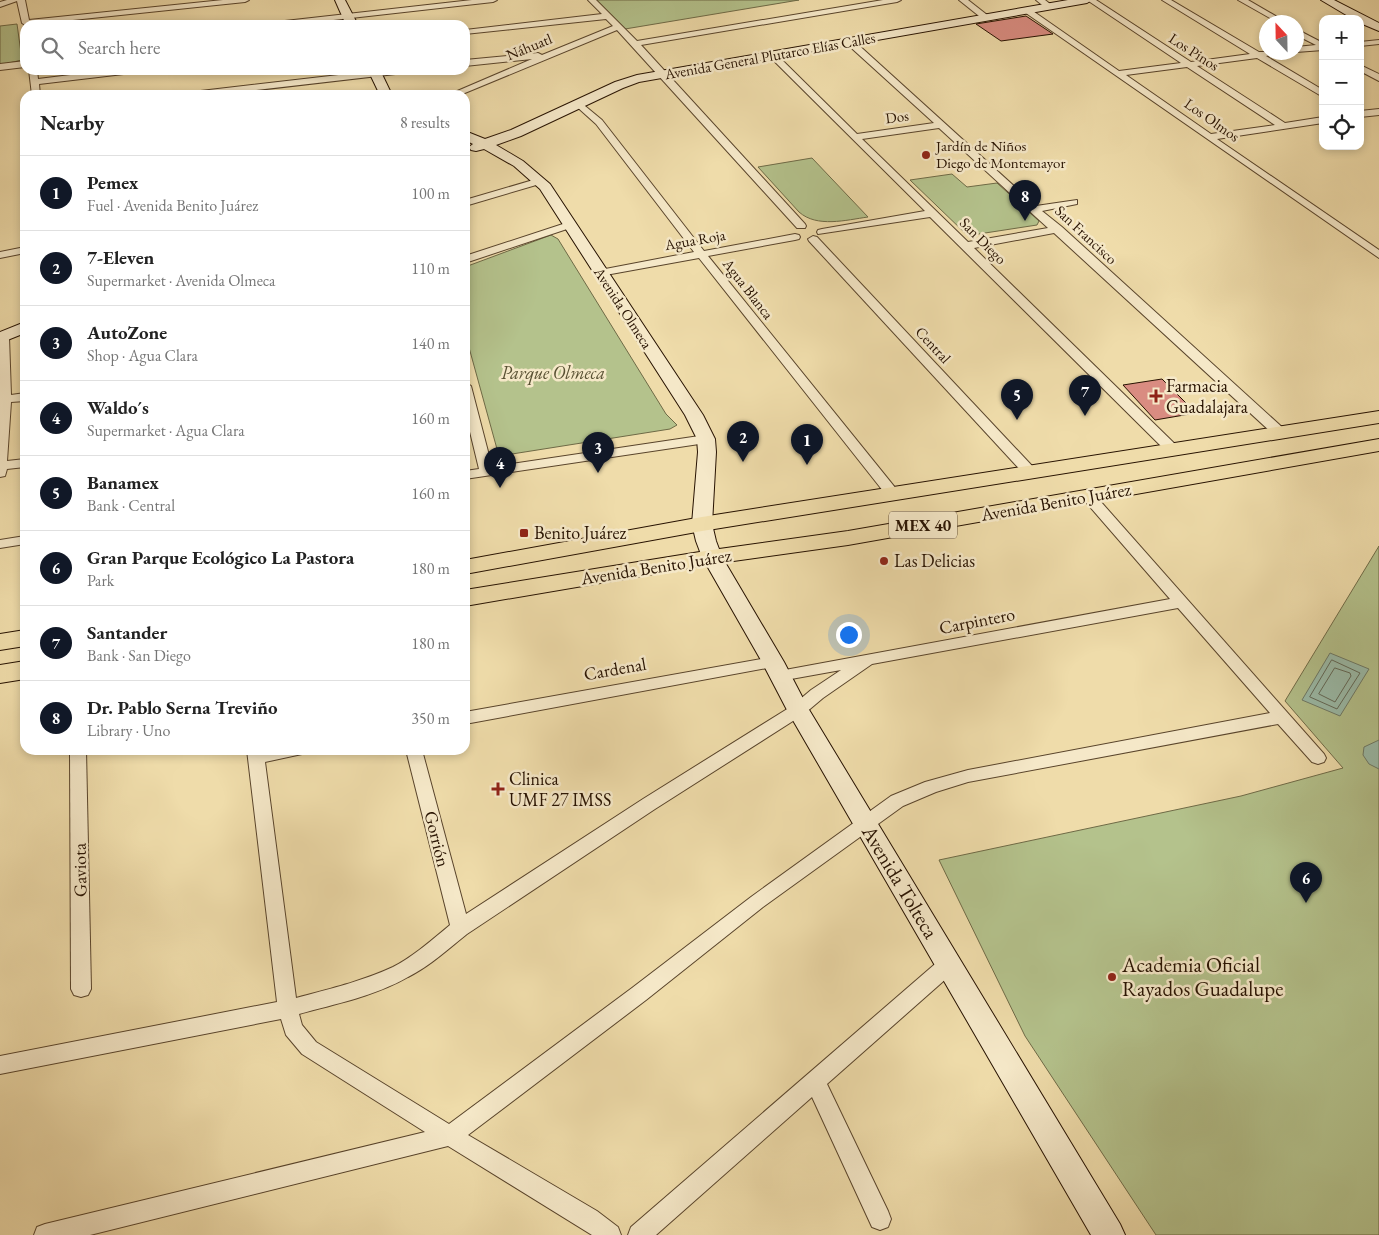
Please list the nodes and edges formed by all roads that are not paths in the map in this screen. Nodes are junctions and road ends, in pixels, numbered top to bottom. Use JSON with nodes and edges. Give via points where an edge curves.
{"nodes":[{"id":1,"x":14,"y":0,"type":"edge"},
{"id":2,"x":21,"y":0,"type":"edge"},
{"id":3,"x":245,"y":0,"type":"edge"},
{"id":4,"x":340,"y":0,"type":"edge"},
{"id":5,"x":493,"y":0,"type":"edge"},
{"id":6,"x":592,"y":0,"type":"edge"},
{"id":7,"x":897,"y":0,"type":"edge"},
{"id":8,"x":963,"y":0,"type":"edge"},
{"id":9,"x":1040,"y":0,"type":"edge"},
{"id":10,"x":1087,"y":0,"type":"edge"},
{"id":11,"x":1091,"y":0,"type":"edge"},
{"id":12,"x":1166,"y":0,"type":"edge"},
{"id":13,"x":1242,"y":0,"type":"edge"},
{"id":14,"x":1326,"y":0,"type":"edge"},
{"id":15,"x":1338,"y":0,"type":"edge"},
{"id":16,"x":1344,"y":0,"type":"edge"},
{"id":17,"x":0,"y":5,"type":"edge"},
{"id":18,"x":1050,"y":7,"type":"junction"},
{"id":19,"x":1354,"y":8,"type":"junction"},
{"id":20,"x":1027,"y":11,"type":"junction"},
{"id":21,"x":1269,"y":15,"type":"edge"},
{"id":22,"x":607,"y":16,"type":"junction"},
{"id":23,"x":987,"y":18,"type":"junction"},
{"id":24,"x":25,"y":20,"type":"edge"},
{"id":25,"x":55,"y":20,"type":"edge"},
{"id":26,"x":350,"y":20,"type":"edge"},
{"id":27,"x":357,"y":20,"type":"edge"},
{"id":28,"x":1379,"y":21,"type":"edge"},
{"id":29,"x":617,"y":27,"type":"junction"},
{"id":30,"x":1379,"y":28,"type":"edge"},
{"id":31,"x":470,"y":31,"type":"edge"},
{"id":32,"x":1304,"y":35,"type":"edge"},
{"id":33,"x":850,"y":42,"type":"junction"},
{"id":34,"x":1379,"y":42,"type":"edge"},
{"id":35,"x":635,"y":44,"type":"junction"},
{"id":36,"x":1319,"y":44,"type":"edge"},
{"id":37,"x":1364,"y":44,"type":"edge"},
{"id":38,"x":1319,"y":47,"type":"edge"},
{"id":39,"x":1304,"y":49,"type":"edge"},
{"id":40,"x":547,"y":56,"type":"junction"},
{"id":41,"x":773,"y":56,"type":"junction"},
{"id":42,"x":1258,"y":56,"type":"junction"},
{"id":43,"x":470,"y":62,"type":"edge"},
{"id":44,"x":1188,"y":64,"type":"junction"},
{"id":45,"x":20,"y":65,"type":"edge"},
{"id":46,"x":0,"y":67,"type":"edge"},
{"id":47,"x":1364,"y":69,"type":"edge"},
{"id":48,"x":661,"y":74,"type":"junction"},
{"id":49,"x":1117,"y":74,"type":"junction"},
{"id":50,"x":33,"y":75,"type":"edge"},
{"id":51,"x":91,"y":75,"type":"edge"},
{"id":52,"x":351,"y":75,"type":"edge"},
{"id":53,"x":376,"y":75,"type":"edge"},
{"id":54,"x":1379,"y":78,"type":"edge"},
{"id":55,"x":34,"y":82,"type":"junction"},
{"id":56,"x":35,"y":90,"type":"edge"},
{"id":57,"x":232,"y":90,"type":"edge"},
{"id":58,"x":384,"y":90,"type":"edge"},
{"id":59,"x":464,"y":90,"type":"edge"},
{"id":60,"x":1319,"y":92,"type":"edge"},
{"id":61,"x":579,"y":104,"type":"junction"},
{"id":62,"x":1379,"y":112,"type":"edge"},
{"id":63,"x":1364,"y":114,"type":"edge"},
{"id":64,"x":1319,"y":121,"type":"edge"},
{"id":65,"x":944,"y":125,"type":"junction"},
{"id":66,"x":1283,"y":126,"type":"junction"},
{"id":67,"x":470,"y":137,"type":"edge"},
{"id":68,"x":855,"y":137,"type":"junction"},
{"id":69,"x":1210,"y":137,"type":"junction"},
{"id":70,"x":485,"y":144,"type":"junction"},
{"id":71,"x":470,"y":149,"type":"edge"},
{"id":72,"x":540,"y":181,"type":"junction"},
{"id":73,"x":470,"y":202,"type":"edge"},
{"id":74,"x":1073,"y":202,"type":"dead end"},
{"id":75,"x":1036,"y":209,"type":"junction"},
{"id":76,"x":933,"y":213,"type":"junction"},
{"id":77,"x":569,"y":226,"type":"junction"},
{"id":78,"x":801,"y":226,"type":"junction"},
{"id":79,"x":1058,"y":229,"type":"junction"},
{"id":80,"x":817,"y":236,"type":"junction"},
{"id":81,"x":794,"y":237,"type":"junction"},
{"id":82,"x":966,"y":246,"type":"junction"},
{"id":83,"x":20,"y":251,"type":"edge"},
{"id":84,"x":0,"y":254,"type":"edge"},
{"id":85,"x":701,"y":254,"type":"junction"},
{"id":86,"x":1379,"y":255,"type":"edge"},
{"id":87,"x":470,"y":258,"type":"edge"},
{"id":88,"x":600,"y":273,"type":"junction"},
{"id":89,"x":20,"y":329,"type":"edge"},
{"id":90,"x":2,"y":338,"type":"edge"},
{"id":91,"x":20,"y":398,"type":"edge"},
{"id":92,"x":5,"y":400,"type":"junction"},
{"id":93,"x":470,"y":413,"type":"edge"},
{"id":94,"x":1379,"y":417,"type":"edge"},
{"id":95,"x":1278,"y":431,"type":"junction"},
{"id":96,"x":706,"y":439,"type":"junction"},
{"id":97,"x":1379,"y":445,"type":"edge"},
{"id":98,"x":1172,"y":449,"type":"junction"},
{"id":99,"x":20,"y":464,"type":"edge"},
{"id":100,"x":0,"y":466,"type":"edge"},
{"id":101,"x":486,"y":471,"type":"junction"},
{"id":102,"x":1030,"y":472,"type":"junction"},
{"id":103,"x":0,"y":473,"type":"edge"},
{"id":104,"x":470,"y":473,"type":"edge"},
{"id":105,"x":892,"y":493,"type":"junction"},
{"id":106,"x":1089,"y":497,"type":"junction"},
{"id":107,"x":702,"y":524,"type":"junction"},
{"id":108,"x":20,"y":541,"type":"edge"},
{"id":109,"x":0,"y":544,"type":"edge"},
{"id":110,"x":712,"y":557,"type":"junction"},
{"id":111,"x":470,"y":566,"type":"edge"},
{"id":112,"x":470,"y":597,"type":"edge"},
{"id":113,"x":1182,"y":602,"type":"junction"},
{"id":114,"x":20,"y":639,"type":"edge"},
{"id":115,"x":0,"y":642,"type":"edge"},
{"id":116,"x":866,"y":661,"type":"junction"},
{"id":117,"x":776,"y":669,"type":"junction"},
{"id":118,"x":20,"y":671,"type":"edge"},
{"id":119,"x":0,"y":674,"type":"edge"},
{"id":120,"x":798,"y":710,"type":"junction"},
{"id":121,"x":470,"y":717,"type":"edge"},
{"id":122,"x":1282,"y":717,"type":"junction"},
{"id":123,"x":78,"y":755,"type":"edge"},
{"id":124,"x":255,"y":755,"type":"edge"},
{"id":125,"x":415,"y":755,"type":"edge"},
{"id":126,"x":1318,"y":758,"type":"dead end"},
{"id":127,"x":865,"y":824,"type":"junction"},
{"id":128,"x":460,"y":928,"type":"junction"},
{"id":129,"x":949,"y":964,"type":"junction"},
{"id":130,"x":81,"y":989,"type":"dead end"},
{"id":131,"x":288,"y":1009,"type":"junction"},
{"id":132,"x":0,"y":1065,"type":"edge"},
{"id":133,"x":815,"y":1081,"type":"junction"},
{"id":134,"x":450,"y":1136,"type":"junction"},
{"id":135,"x":880,"y":1219,"type":"dead end"},
{"id":136,"x":45,"y":1235,"type":"edge"},
{"id":137,"x":610,"y":1235,"type":"edge"},
{"id":138,"x":639,"y":1235,"type":"edge"},
{"id":139,"x":1109,"y":1235,"type":"edge"}],
"edges":[{"from":1,"to":17,"type":"street"},
{"from":2,"to":24,"type":"street"},
{"from":3,"to":25,"type":"street"},
{"from":4,"to":26,"type":"street"},
{"from":5,"to":27,"type":"street"},
{"from":6,"to":22,"type":"street"},
{"from":7,"to":35,"type":"street"},
{"from":8,"to":23,"type":"street"},
{"from":9,"to":18,"type":"street"},
{"from":10,"to":18,"type":"street","name":"Avenida General Plutarco Elías Calles"},
{"from":11,"to":44,"type":"street","name":"Los Pinos"},
{"from":12,"to":42,"type":"street"},
{"from":13,"to":21,"type":"street"},
{"from":14,"to":30,"type":"street"},
{"from":15,"to":19,"type":"street"},
{"from":16,"to":19,"type":"street"},
{"from":18,"to":20,"type":"street","name":"Avenida General Plutarco Elías Calles"},
{"from":19,"to":28,"type":"street"},
{"from":20,"to":23,"type":"street","name":"Avenida General Plutarco Elías Calles"},
{"from":20,"to":49,"type":"street","name":"Los Olmos"},
{"from":22,"to":29,"type":"street"},
{"from":22,"to":31,"type":"street"},
{"from":23,"to":33,"type":"street","name":"Avenida General Plutarco Elías Calles"},
{"from":29,"to":35,"type":"street"},
{"from":29,"to":40,"type":"street","name":"Náhuatl"},
{"from":32,"to":36,"type":"street"},
{"from":33,"to":41,"type":"street","name":"Avenida General Plutarco Elías Calles"},
{"from":33,"to":65,"type":"street","name":"San Francisco"},
{"from":34,"to":37,"type":"street"},
{"from":35,"to":48,"type":"street"},
{"from":38,"to":39,"type":"street"},
{"from":40,"to":43,"type":"street"},
{"from":40,"to":59,"type":"street","name":"Náhuatl"},
{"from":41,"to":48,"type":"street","name":"Avenida General Plutarco Elías Calles"},
{"from":41,"to":68,"type":"street","name":"San Diego"},
{"from":42,"to":44,"type":"street"},
{"from":42,"to":60,"type":"street"},
{"from":44,"to":49,"type":"street"},
{"from":44,"to":66,"type":"street","name":"Los Pinos"},
{"from":45,"to":46,"type":"street"},
{"from":47,"to":54,"type":"street"},
{"from":48,"to":61,"type":"street","name":"Avenida General Plutarco Elías Calles","via":[[628,82]]},
{"from":48,"to":78,"type":"street"},
{"from":49,"to":69,"type":"street","name":"Los Olmos"},
{"from":50,"to":55,"type":"street"},
{"from":51,"to":55,"type":"street"},
{"from":52,"to":57,"type":"street"},
{"from":53,"to":58,"type":"street"},
{"from":55,"to":56,"type":"street"},
{"from":61,"to":70,"type":"street","name":"Avenida General Plutarco Elías Calles"},
{"from":61,"to":85,"type":"street","name":"Agua Blanca","via":[[599,122]]},
{"from":62,"to":63,"type":"street"},
{"from":64,"to":66,"type":"street"},
{"from":65,"to":68,"type":"street","name":"Dos"},
{"from":65,"to":75,"type":"street","name":"San Francisco"},
{"from":66,"to":69,"type":"street"},
{"from":67,"to":70,"type":"street","name":"Avenida Olmeca"},
{"from":68,"to":76,"type":"street","name":"San Diego"},
{"from":69,"to":86,"type":"street","name":"Los Olmos"},
{"from":70,"to":71,"type":"street","name":"Avenida General Plutarco Elías Calles"},
{"from":70,"to":72,"type":"street","name":"Avenida Olmeca"},
{"from":72,"to":73,"type":"street"},
{"from":72,"to":77,"type":"street","name":"Avenida Olmeca"},
{"from":74,"to":75,"type":"street"},
{"from":75,"to":79,"type":"street","name":"San Francisco"},
{"from":76,"to":80,"type":"street"},
{"from":76,"to":82,"type":"street","name":"San Diego"},
{"from":77,"to":87,"type":"street"},
{"from":77,"to":88,"type":"street","name":"Avenida Olmeca"},
{"from":78,"to":80,"type":"street","via":[[812,226]]},
{"from":78,"to":81,"type":"street","via":[[792,231]]},
{"from":79,"to":82,"type":"street"},
{"from":79,"to":95,"type":"street","name":"San Francisco"},
{"from":80,"to":81,"type":"street","name":"Agua Roja"},
{"from":80,"to":102,"type":"street","name":"Central"},
{"from":81,"to":85,"type":"street","name":"Agua Roja"},
{"from":82,"to":98,"type":"street","name":"San Diego"},
{"from":83,"to":84,"type":"street"},
{"from":85,"to":88,"type":"street","name":"Agua Roja"},
{"from":85,"to":105,"type":"street","name":"Agua Blanca"},
{"from":88,"to":96,"type":"street","name":"Avenida Olmeca","via":[[694,415]]},
{"from":89,"to":90,"type":"street"},
{"from":90,"to":92,"type":"street"},
{"from":91,"to":92,"type":"street"},
{"from":92,"to":100,"type":"street"},
{"from":93,"to":101,"type":"street"},
{"from":94,"to":95,"type":"main road","name":"Avenida Benito Juárez","number":"MEX 40"},
{"from":95,"to":98,"type":"main road","name":"Avenida Benito Juárez","number":"MEX 40"},
{"from":96,"to":101,"type":"street"},
{"from":96,"to":107,"type":"street","name":"Avenida Olmeca"},
{"from":97,"to":106,"type":"main road","name":"Avenida Benito Juárez","number":"MEX 40"},
{"from":98,"to":102,"type":"main road","name":"Avenida Benito Juárez","number":"MEX 40"},
{"from":99,"to":100,"type":"street"},
{"from":100,"to":103,"type":"street"},
{"from":101,"to":104,"type":"street"},
{"from":102,"to":105,"type":"main road","name":"Avenida Benito Juárez","number":"MEX 40"},
{"from":105,"to":107,"type":"main road","name":"Avenida Benito Juárez","number":"MEX 40"},
{"from":106,"to":110,"type":"main road","name":"Avenida Benito Juárez","number":"MEX 40","via":[[848,538]]},
{"from":106,"to":113,"type":"street"},
{"from":107,"to":110,"type":"street","name":"Avenida Tolteca"},
{"from":107,"to":111,"type":"main road","name":"Avenida Benito Juárez","number":"MEX 40"},
{"from":108,"to":109,"type":"street"},
{"from":110,"to":112,"type":"main road","name":"Avenida Benito Juárez","number":"MEX 40"},
{"from":110,"to":117,"type":"street","name":"Avenida Tolteca"},
{"from":113,"to":116,"type":"street","name":"Carpintero"},
{"from":113,"to":122,"type":"street"},
{"from":114,"to":115,"type":"main road"},
{"from":116,"to":117,"type":"street","name":"Carpintero"},
{"from":116,"to":120,"type":"street"},
{"from":117,"to":120,"type":"street","name":"Avenida Tolteca"},
{"from":117,"to":121,"type":"street","name":"Cardenal"},
{"from":118,"to":119,"type":"main road"},
{"from":120,"to":127,"type":"street","name":"Avenida Tolteca"},
{"from":120,"to":128,"type":"street"},
{"from":122,"to":126,"type":"street"},
{"from":122,"to":127,"type":"street","via":[[968,776],[897,801]]},
{"from":123,"to":130,"type":"street","name":"Gaviota"},
{"from":124,"to":131,"type":"street"},
{"from":125,"to":128,"type":"street","name":"Gorrión"},
{"from":127,"to":129,"type":"street","name":"Avenida Tolteca"},
{"from":127,"to":134,"type":"street","via":[[757,902]]},
{"from":128,"to":131,"type":"street","via":[[401,972],[365,987]]},
{"from":129,"to":133,"type":"street"},
{"from":129,"to":139,"type":"street","name":"Avenida Tolteca"},
{"from":131,"to":132,"type":"street"},
{"from":131,"to":134,"type":"street","via":[[293,1029],[309,1048]]},
{"from":133,"to":135,"type":"street"},
{"from":133,"to":138,"type":"street"},
{"from":134,"to":136,"type":"street"},
{"from":134,"to":137,"type":"street","via":[[589,1219]]}]}
